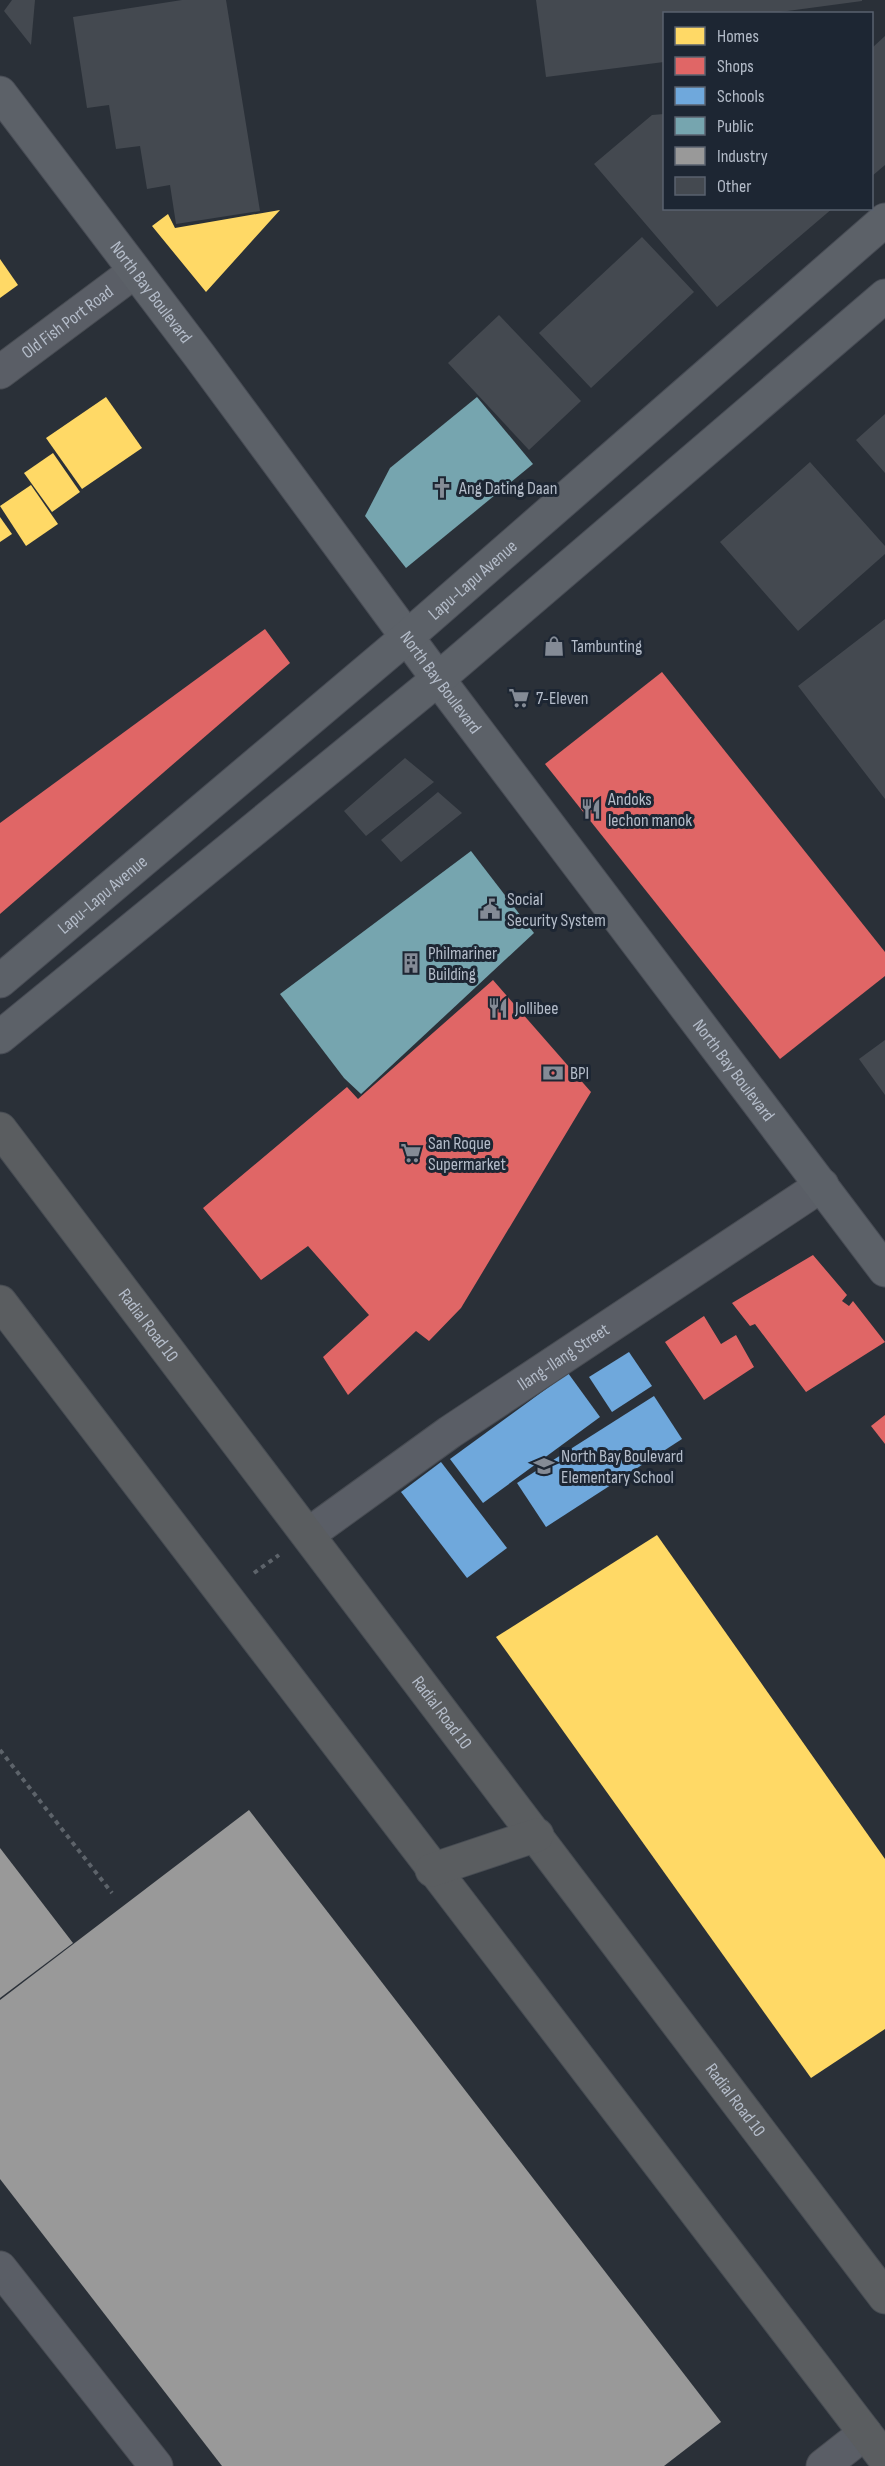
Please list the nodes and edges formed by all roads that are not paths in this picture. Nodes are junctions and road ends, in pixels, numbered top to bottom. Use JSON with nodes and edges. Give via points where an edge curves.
{"nodes":[{"id":1,"x":1,"y":95,"type":"edge"},
{"id":2,"x":885,"y":220,"type":"edge"},
{"id":3,"x":134,"y":272,"type":"junction"},
{"id":4,"x":885,"y":296,"type":"edge"},
{"id":5,"x":0,"y":372,"type":"edge"},
{"id":6,"x":407,"y":637,"type":"junction"},
{"id":7,"x":438,"y":679,"type":"junction"},
{"id":8,"x":0,"y":981,"type":"edge"},
{"id":9,"x":0,"y":1036,"type":"edge"},
{"id":10,"x":0,"y":1129,"type":"edge"},
{"id":11,"x":822,"y":1185,"type":"junction"},
{"id":12,"x":885,"y":1270,"type":"edge"},
{"id":13,"x":0,"y":1302,"type":"edge"},
{"id":14,"x":309,"y":1534,"type":"junction"},
{"id":15,"x":537,"y":1835,"type":"junction"},
{"id":16,"x":432,"y":1870,"type":"junction"},
{"id":17,"x":0,"y":2268,"type":"edge"},
{"id":18,"x":885,"y":2297,"type":"edge"},
{"id":19,"x":866,"y":2433,"type":"junction"},
{"id":20,"x":885,"y":2459,"type":"edge"},
{"id":21,"x":156,"y":2466,"type":"edge"},
{"id":22,"x":823,"y":2466,"type":"edge"}],
"edges":[{"from":1,"to":3,"type":"main road","name":"North Bay Boulevard"},
{"from":2,"to":6,"type":"main road","name":"Lapu-Lapu Avenue"},
{"from":3,"to":5,"type":"street","name":"Old Fish Port Road"},
{"from":3,"to":6,"type":"main road","name":"North Bay Boulevard"},
{"from":4,"to":7,"type":"main road"},
{"from":6,"to":7,"type":"main road","name":"North Bay Boulevard"},
{"from":6,"to":8,"type":"main road","name":"Lapu-Lapu Avenue"},
{"from":7,"to":9,"type":"main road"},
{"from":7,"to":11,"type":"main road","name":"North Bay Boulevard"},
{"from":10,"to":14,"type":"highway","name":"Radial Road 10"},
{"from":11,"to":12,"type":"main road","name":"North Bay Boulevard"},
{"from":11,"to":14,"type":"street","name":"Ilang-Ilang Street","via":[[450,1432]]},
{"from":13,"to":16,"type":"highway"},
{"from":14,"to":15,"type":"highway","name":"Radial Road 10"},
{"from":15,"to":16,"type":"highway"},
{"from":15,"to":18,"type":"highway","name":"Radial Road 10"},
{"from":16,"to":19,"type":"highway"},
{"from":17,"to":21,"type":"street"},
{"from":19,"to":20,"type":"highway"},
{"from":19,"to":22,"type":"street"}]}
